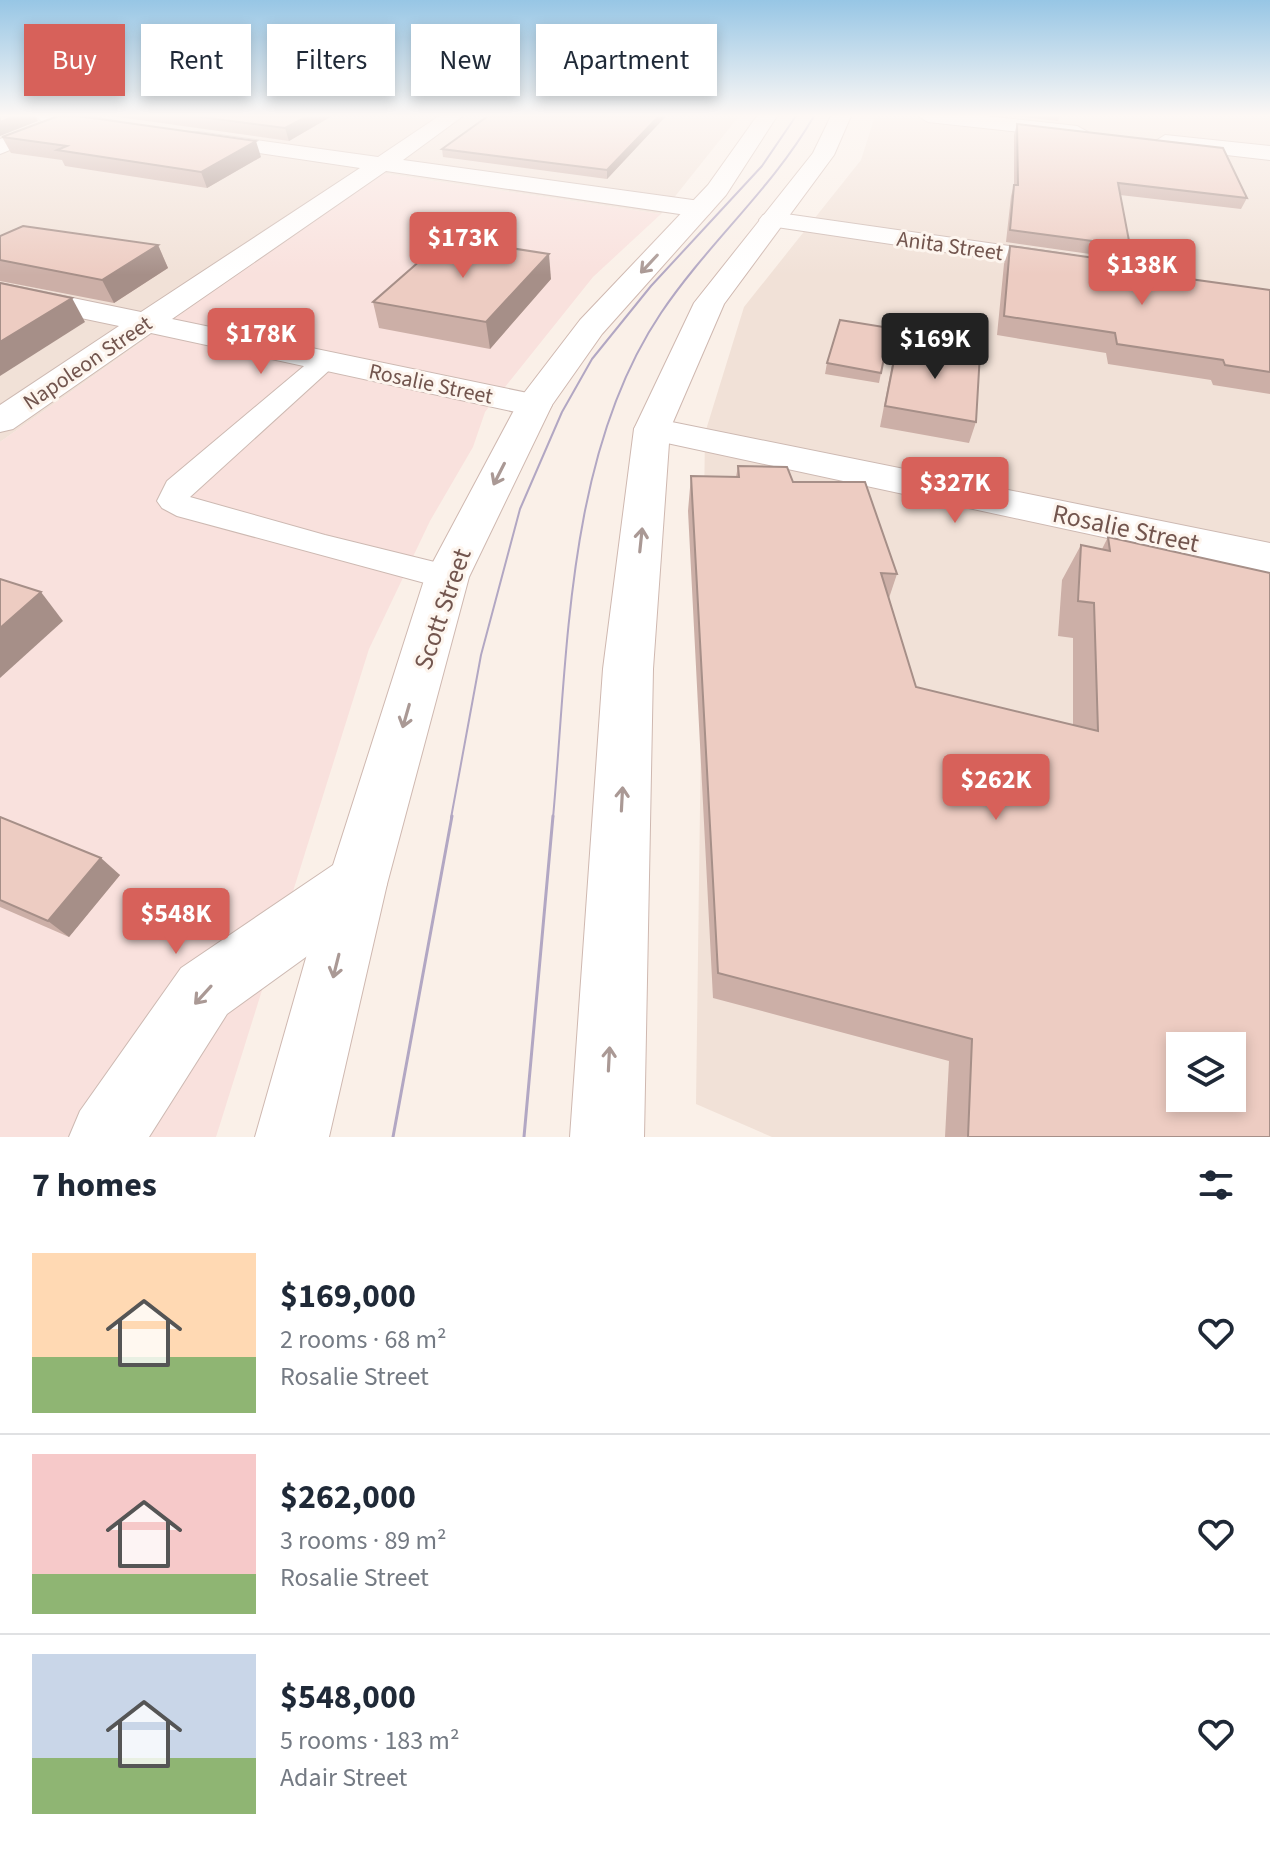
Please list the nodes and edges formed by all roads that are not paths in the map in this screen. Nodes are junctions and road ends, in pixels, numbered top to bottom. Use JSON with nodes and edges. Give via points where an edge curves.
{"nodes":[{"id":1,"x":375,"y":169,"type":"edge"},
{"id":2,"x":419,"y":169,"type":"edge"},
{"id":3,"x":729,"y":169,"type":"edge"},
{"id":4,"x":812,"y":169,"type":"edge"},
{"id":5,"x":700,"y":209,"type":"junction"},
{"id":6,"x":772,"y":220,"type":"junction"},
{"id":7,"x":1099,"y":267,"type":"edge"},
{"id":8,"x":0,"y":292,"type":"edge"},
{"id":9,"x":144,"y":322,"type":"junction"},
{"id":10,"x":325,"y":361,"type":"junction"},
{"id":11,"x":534,"y":405,"type":"junction"},
{"id":12,"x":0,"y":421,"type":"edge"},
{"id":13,"x":652,"y":429,"type":"junction"},
{"id":14,"x":1270,"y":558,"type":"edge"},
{"id":15,"x":447,"y":577,"type":"junction"},
{"id":16,"x":357,"y":884,"type":"junction"},
{"id":17,"x":106,"y":1137,"type":"edge"},
{"id":18,"x":292,"y":1137,"type":"edge"},
{"id":19,"x":607,"y":1137,"type":"edge"}],
"edges":[{"from":1,"to":9,"type":"street","name":"Napoleon Street"},
{"from":2,"to":5,"type":"street"},
{"from":3,"to":5,"type":"street","name":"Scott Street"},
{"from":4,"to":6,"type":"street"},
{"from":5,"to":11,"type":"street","name":"Scott Street","one_way":true,"via":[[591,327]]},
{"from":6,"to":7,"type":"street","name":"Anita Street"},
{"from":6,"to":13,"type":"street","via":[[709,303]]},
{"from":8,"to":9,"type":"street","name":"Rosalie Street"},
{"from":9,"to":10,"type":"street","name":"Rosalie Street"},
{"from":9,"to":12,"type":"street","name":"Napoleon Street"},
{"from":10,"to":11,"type":"street","name":"Rosalie Street"},
{"from":10,"to":15,"type":"lane","via":[[178,488],[173,501]]},
{"from":11,"to":15,"type":"street","name":"Scott Street","one_way":true},
{"from":13,"to":14,"type":"street","name":"Rosalie Street"},
{"from":19,"to":13,"type":"street","one_way":true,"via":[[628,669]]},
{"from":15,"to":16,"type":"street","name":"Scott Street","one_way":true},
{"from":16,"to":17,"type":"street","one_way":true,"via":[[204,991]]},
{"from":16,"to":18,"type":"street","name":"Scott Street","one_way":true}]}
